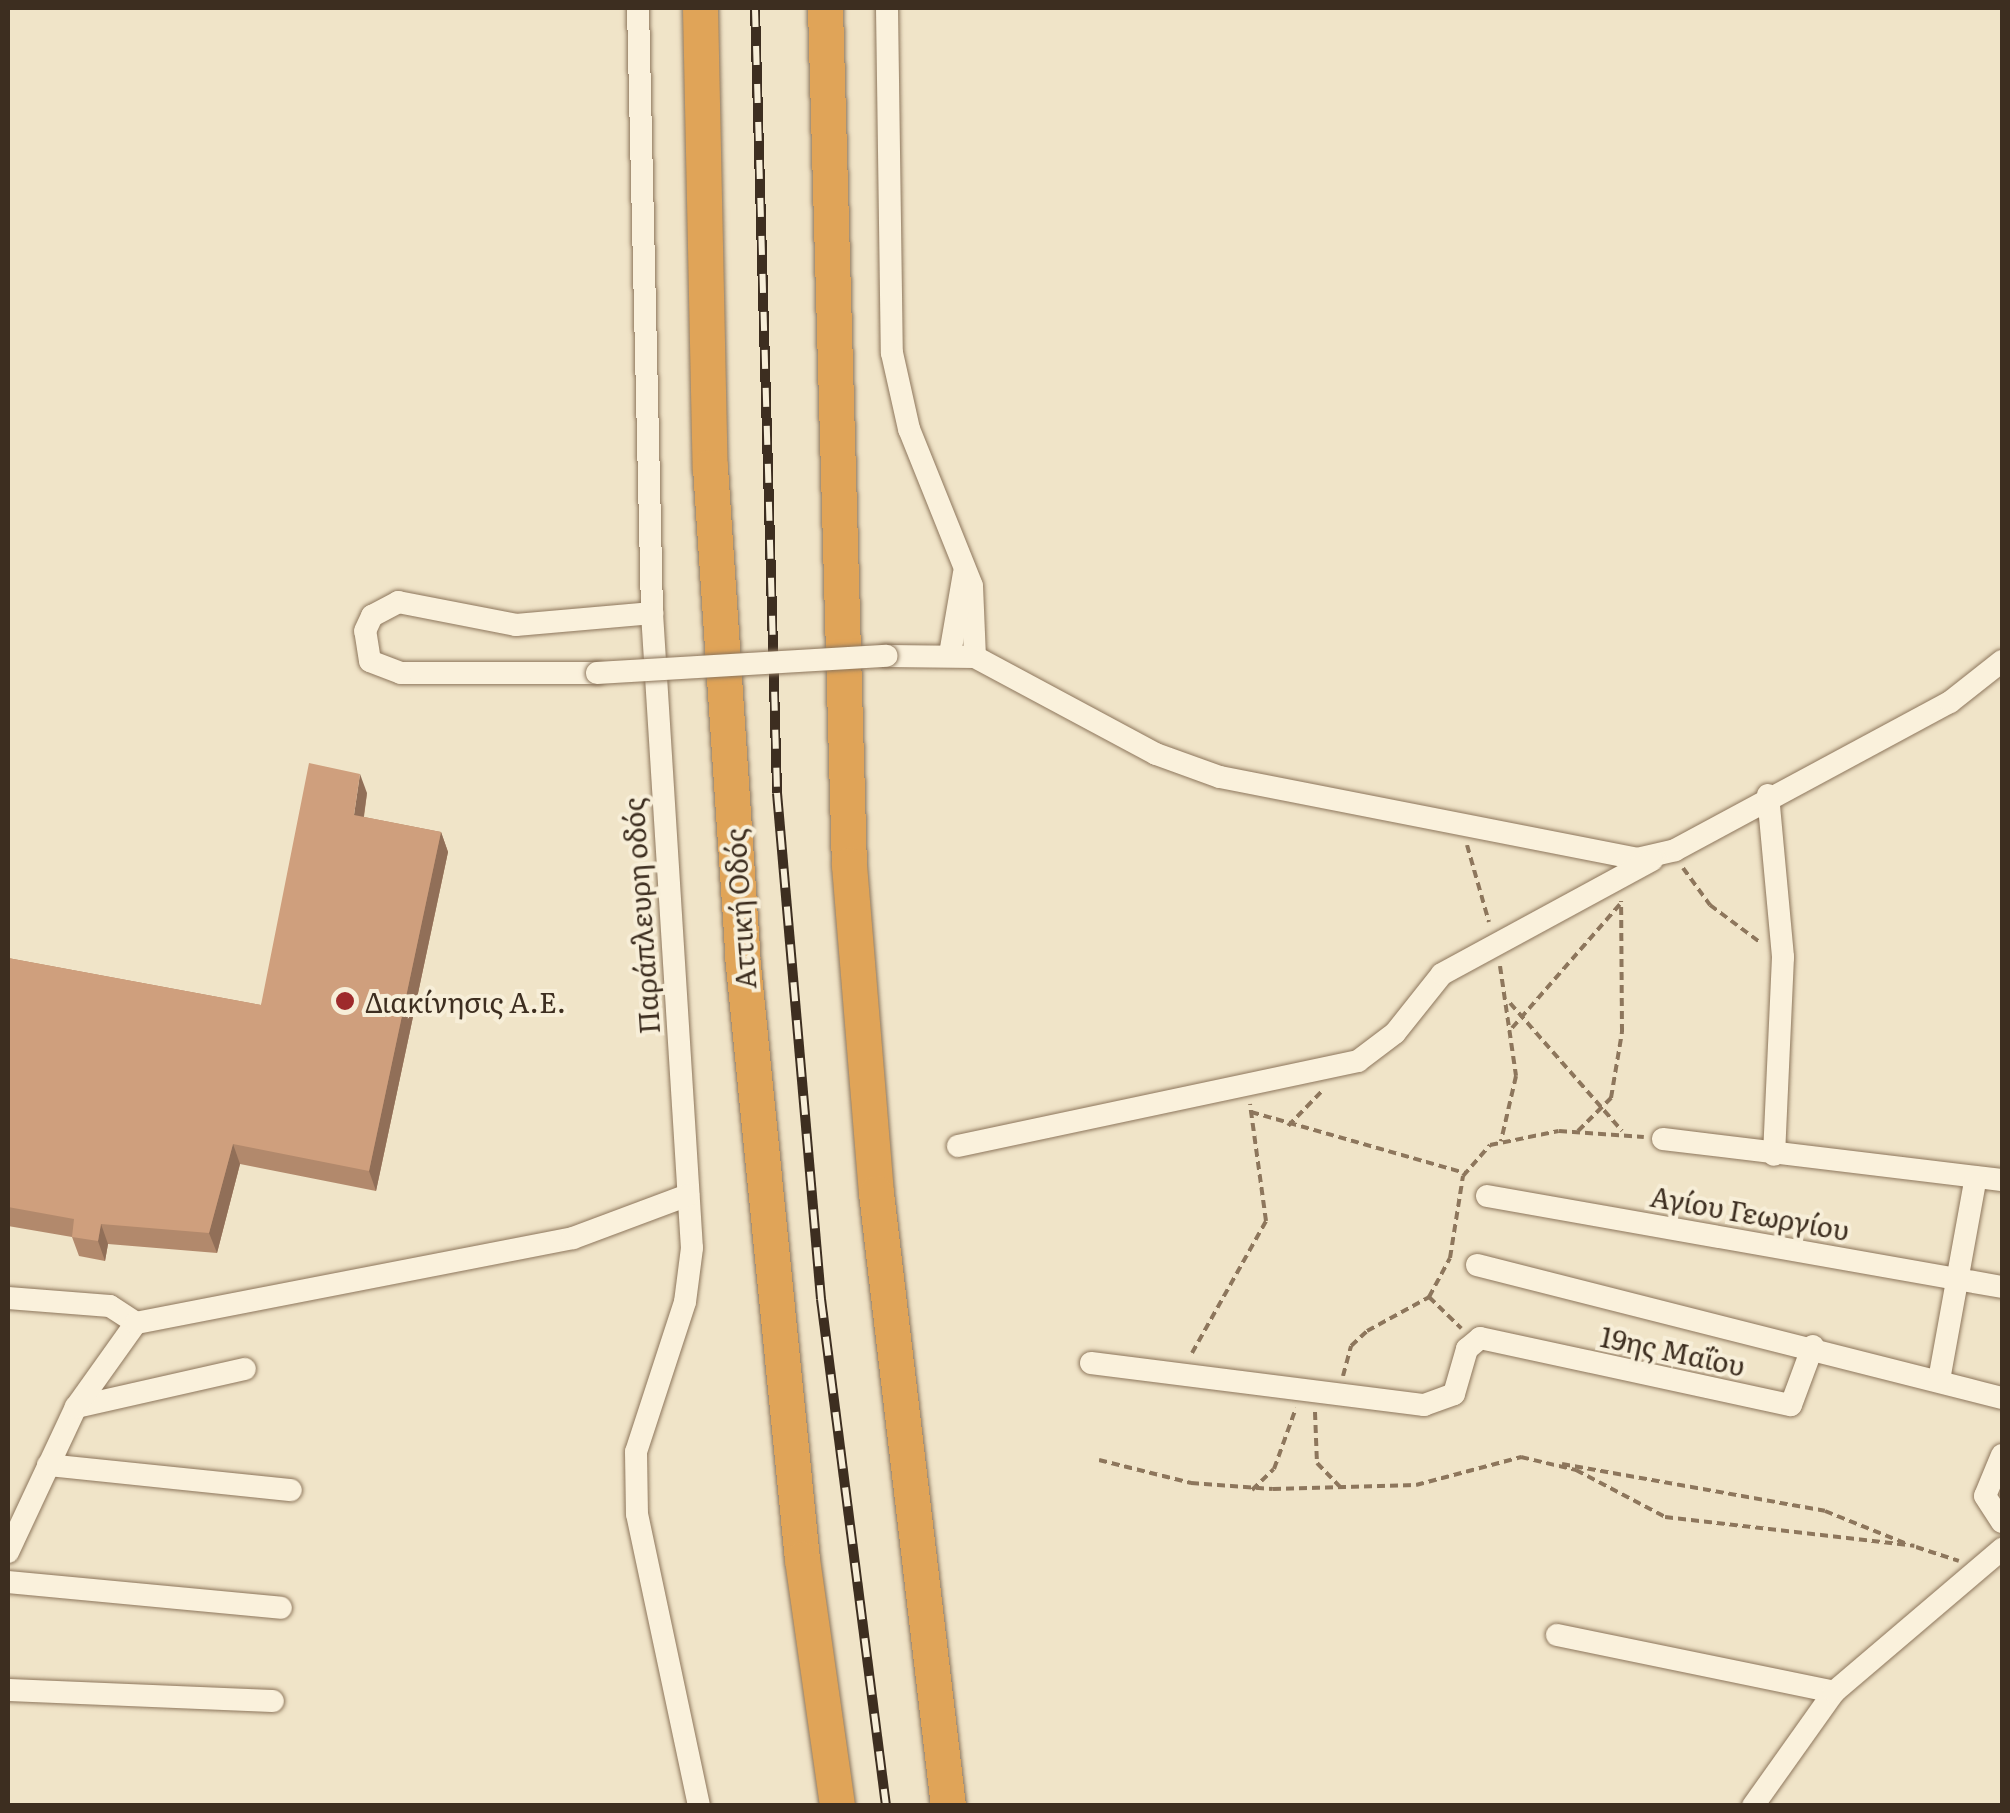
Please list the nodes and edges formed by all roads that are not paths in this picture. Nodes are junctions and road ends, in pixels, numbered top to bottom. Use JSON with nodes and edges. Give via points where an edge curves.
{"nodes":[{"id":1,"x":638,"y":8,"type":"edge"},
{"id":2,"x":700,"y":8,"type":"edge"},
{"id":3,"x":825,"y":8,"type":"edge"},
{"id":4,"x":887,"y":8,"type":"edge"},
{"id":5,"x":964,"y":567,"type":"junction"},
{"id":6,"x":652,"y":613,"type":"junction"},
{"id":7,"x":950,"y":654,"type":"junction"},
{"id":8,"x":975,"y":657,"type":"junction"},
{"id":9,"x":2002,"y":661,"type":"edge"},
{"id":10,"x":1768,"y":795,"type":"junction"},
{"id":11,"x":1655,"y":859,"type":"junction"},
{"id":12,"x":1663,"y":1140,"type":"road end"},
{"id":13,"x":958,"y":1146,"type":"dead end"},
{"id":14,"x":1774,"y":1155,"type":"junction"},
{"id":15,"x":1976,"y":1177,"type":"junction"},
{"id":16,"x":2002,"y":1180,"type":"edge"},
{"id":17,"x":688,"y":1195,"type":"junction"},
{"id":18,"x":1488,"y":1196,"type":"dead end"},
{"id":19,"x":1477,"y":1265,"type":"dead end"},
{"id":20,"x":1957,"y":1279,"type":"junction"},
{"id":21,"x":2002,"y":1287,"type":"edge"},
{"id":22,"x":8,"y":1298,"type":"edge"},
{"id":23,"x":136,"y":1322,"type":"junction"},
{"id":24,"x":1812,"y":1346,"type":"junction"},
{"id":25,"x":1091,"y":1364,"type":"dead end"},
{"id":26,"x":245,"y":1369,"type":"dead end"},
{"id":27,"x":1939,"y":1380,"type":"junction"},
{"id":28,"x":2002,"y":1398,"type":"edge"},
{"id":29,"x":76,"y":1408,"type":"junction"},
{"id":30,"x":2002,"y":1455,"type":"edge"},
{"id":31,"x":48,"y":1465,"type":"junction"},
{"id":32,"x":290,"y":1490,"type":"dead end"},
{"id":33,"x":2002,"y":1522,"type":"edge"},
{"id":34,"x":2002,"y":1549,"type":"edge"},
{"id":35,"x":8,"y":1552,"type":"edge"},
{"id":36,"x":8,"y":1582,"type":"edge"},
{"id":37,"x":281,"y":1608,"type":"dead end"},
{"id":38,"x":1558,"y":1635,"type":"dead end"},
{"id":39,"x":8,"y":1690,"type":"edge"},
{"id":40,"x":1834,"y":1692,"type":"junction"},
{"id":41,"x":273,"y":1701,"type":"dead end"},
{"id":42,"x":699,"y":1806,"type":"edge"},
{"id":43,"x":837,"y":1806,"type":"edge"},
{"id":44,"x":948,"y":1806,"type":"edge"},
{"id":45,"x":1753,"y":1806,"type":"edge"}],
"edges":[{"from":1,"to":6,"type":"street","name":"Παράπλευρη οδός"},
{"from":2,"to":43,"type":"highway","name":"Αττική Οδός","via":[[710,468],[742,955],[800,1539]]},
{"from":3,"to":44,"type":"highway","via":[[850,865],[880,1232]]},
{"from":4,"to":5,"type":"street","via":[[892,353],[909,429]]},
{"from":5,"to":7,"type":"street"},
{"from":5,"to":8,"type":"street","via":[[978,608]]},
{"from":6,"to":7,"type":"street","bridge":true,"via":[[516,625],[398,602],[372,616],[366,631],[370,660],[401,672],[597,673]]},
{"from":6,"to":17,"type":"street","name":"Παράπλευρη οδός"},
{"from":7,"to":8,"type":"street"},
{"from":8,"to":11,"type":"street","via":[[1185,766],[1460,826]]},
{"from":9,"to":10,"type":"street","via":[[1950,702]]},
{"from":10,"to":11,"type":"street"},
{"from":10,"to":14,"type":"street","via":[[1783,957]]},
{"from":11,"to":13,"type":"street","via":[[1442,974],[1372,1054],[1337,1069],[1250,1101],[1044,1122]]},
{"from":12,"to":14,"type":"street"},
{"from":14,"to":15,"type":"street"},
{"from":15,"to":16,"type":"street"},
{"from":15,"to":20,"type":"street"},
{"from":17,"to":23,"type":"street","via":[[573,1238]]},
{"from":17,"to":42,"type":"street","name":"Παράπλευρη οδός","via":[[685,1302],[644,1417],[637,1499]]},
{"from":18,"to":20,"type":"street","name":"Αγίου Γεωργίου"},
{"from":19,"to":24,"type":"street"},
{"from":20,"to":21,"type":"street","name":"Αγίου Γεωργίου"},
{"from":20,"to":27,"type":"street"},
{"from":22,"to":23,"type":"street","via":[[110,1306]]},
{"from":23,"to":29,"type":"street"},
{"from":24,"to":25,"type":"street","name":"19ης Μαΐου","via":[[1791,1406],[1476,1338],[1462,1379],[1441,1404]]},
{"from":24,"to":27,"type":"street"},
{"from":26,"to":29,"type":"street"},
{"from":27,"to":28,"type":"street"},
{"from":29,"to":31,"type":"street"},
{"from":30,"to":33,"type":"street","via":[[1985,1496]]},
{"from":31,"to":32,"type":"street"},
{"from":31,"to":35,"type":"street"},
{"from":34,"to":40,"type":"street"},
{"from":36,"to":37,"type":"street"},
{"from":38,"to":40,"type":"street"},
{"from":39,"to":41,"type":"street"},
{"from":40,"to":45,"type":"street"}]}
